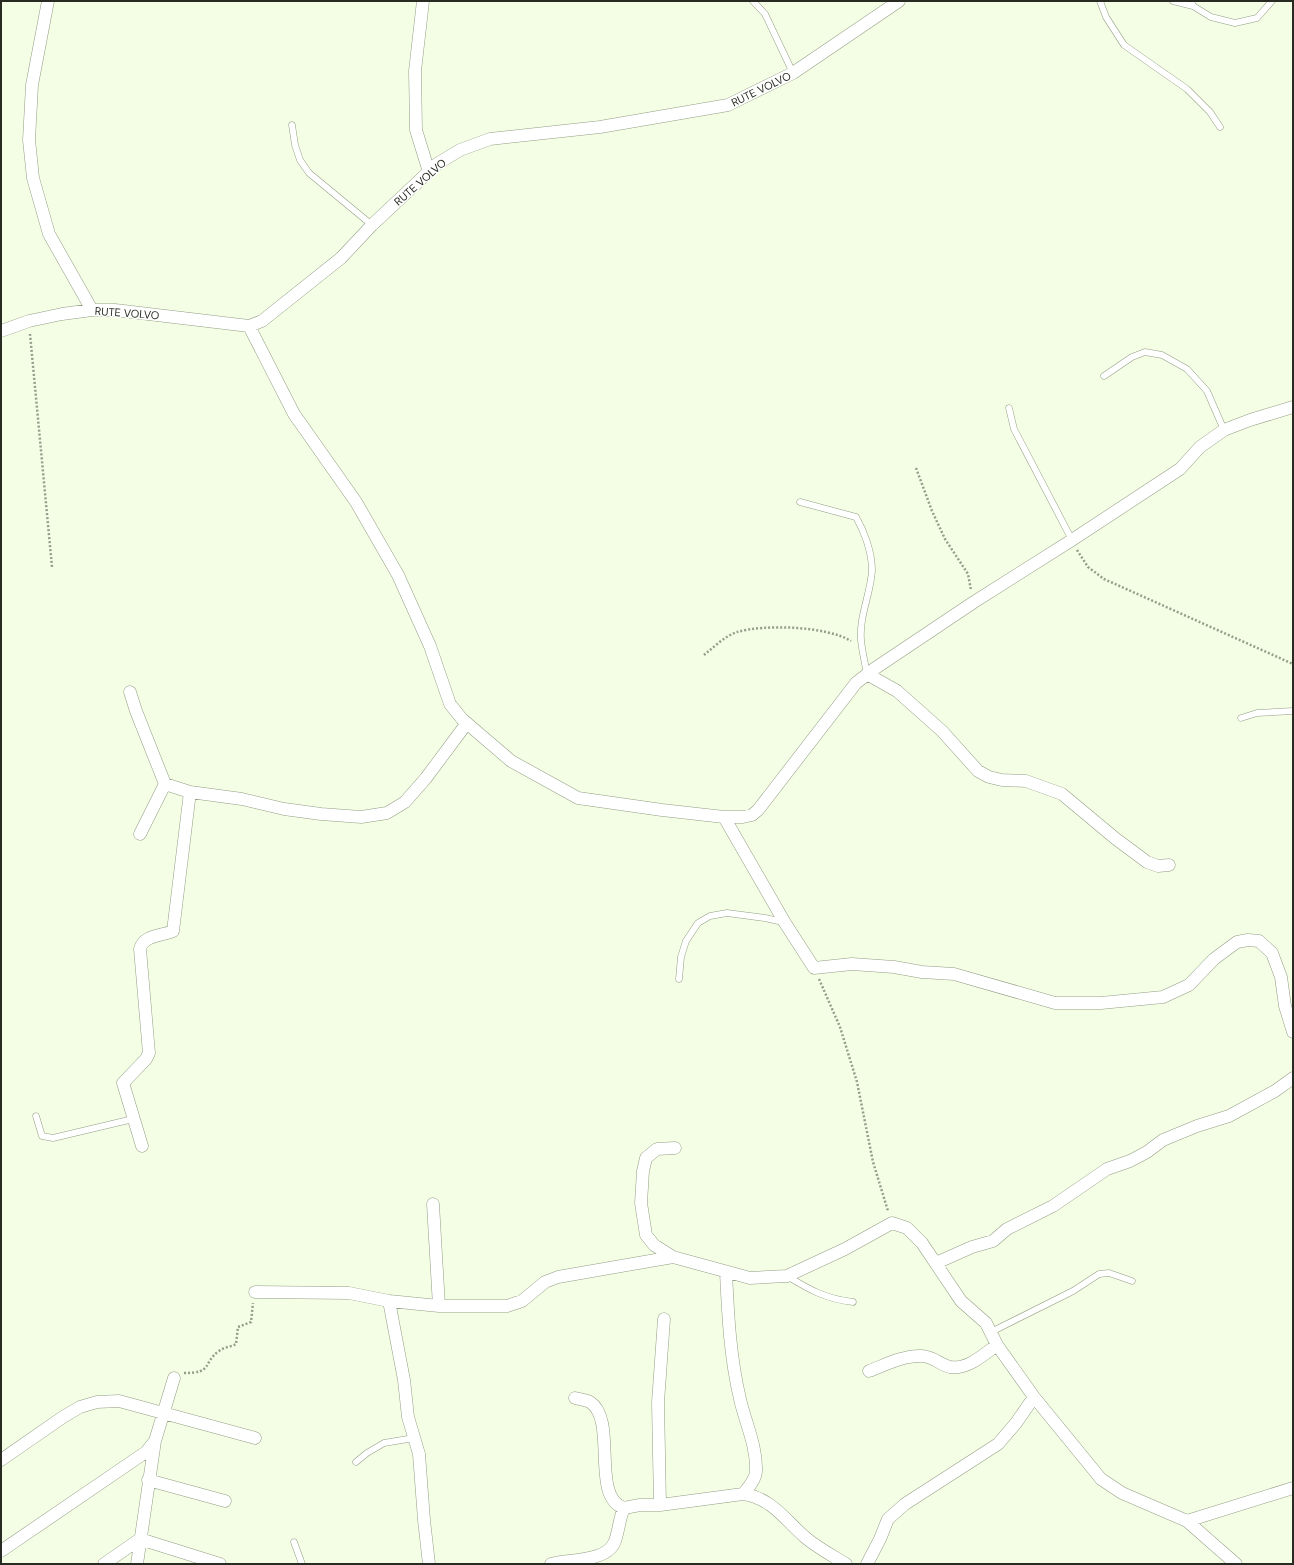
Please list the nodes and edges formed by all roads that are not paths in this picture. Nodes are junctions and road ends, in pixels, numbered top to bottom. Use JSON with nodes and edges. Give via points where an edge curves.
{"nodes":[{"id":1,"x":423,"y":1,"type":"edge"},
{"id":2,"x":753,"y":1,"type":"edge"},
{"id":3,"x":899,"y":1,"type":"edge"},
{"id":4,"x":1100,"y":1,"type":"edge"},
{"id":5,"x":1173,"y":1,"type":"edge"},
{"id":6,"x":1272,"y":1,"type":"edge"},
{"id":7,"x":46,"y":2,"type":"edge"},
{"id":8,"x":1192,"y":4,"type":"edge"},
{"id":9,"x":793,"y":74,"type":"junction"},
{"id":10,"x":292,"y":125,"type":"dead end"},
{"id":11,"x":1220,"y":127,"type":"dead end"},
{"id":12,"x":429,"y":172,"type":"junction"},
{"id":13,"x":372,"y":225,"type":"junction"},
{"id":14,"x":92,"y":310,"type":"junction"},
{"id":15,"x":249,"y":326,"type":"junction"},
{"id":16,"x":1,"y":331,"type":"edge"},
{"id":17,"x":1104,"y":376,"type":"dead end"},
{"id":18,"x":1293,"y":407,"type":"edge"},
{"id":19,"x":1009,"y":408,"type":"dead end"},
{"id":20,"x":1224,"y":430,"type":"junction"},
{"id":21,"x":800,"y":502,"type":"dead end"},
{"id":22,"x":1072,"y":540,"type":"junction"},
{"id":23,"x":867,"y":674,"type":"junction"},
{"id":24,"x":130,"y":692,"type":"dead end"},
{"id":25,"x":1293,"y":711,"type":"edge"},
{"id":26,"x":1241,"y":718,"type":"dead end"},
{"id":27,"x":467,"y":723,"type":"junction"},
{"id":28,"x":165,"y":784,"type":"junction"},
{"id":29,"x":190,"y":792,"type":"junction"},
{"id":30,"x":724,"y":816,"type":"junction"},
{"id":31,"x":140,"y":834,"type":"dead end"},
{"id":32,"x":1169,"y":865,"type":"dead end"},
{"id":33,"x":785,"y":923,"type":"junction"},
{"id":34,"x":680,"y":979,"type":"dead end"},
{"id":35,"x":1293,"y":1032,"type":"edge"},
{"id":36,"x":1293,"y":1078,"type":"edge"},
{"id":37,"x":36,"y":1116,"type":"dead end"},
{"id":38,"x":133,"y":1119,"type":"junction"},
{"id":39,"x":142,"y":1146,"type":"dead end"},
{"id":40,"x":675,"y":1148,"type":"dead end"},
{"id":41,"x":432,"y":1204,"type":"dead end"},
{"id":42,"x":673,"y":1257,"type":"junction"},
{"id":43,"x":936,"y":1263,"type":"junction"},
{"id":44,"x":726,"y":1272,"type":"junction"},
{"id":45,"x":787,"y":1276,"type":"junction"},
{"id":46,"x":1132,"y":1281,"type":"dead end"},
{"id":47,"x":255,"y":1292,"type":"road end"},
{"id":48,"x":389,"y":1301,"type":"junction"},
{"id":49,"x":853,"y":1302,"type":"dead end"},
{"id":50,"x":439,"y":1306,"type":"junction"},
{"id":51,"x":664,"y":1319,"type":"dead end"},
{"id":52,"x":991,"y":1332,"type":"junction"},
{"id":53,"x":997,"y":1344,"type":"junction"},
{"id":54,"x":869,"y":1371,"type":"dead end"},
{"id":55,"x":174,"y":1378,"type":"road end"},
{"id":56,"x":1034,"y":1397,"type":"junction"},
{"id":57,"x":575,"y":1398,"type":"dead end"},
{"id":58,"x":163,"y":1414,"type":"junction"},
{"id":59,"x":255,"y":1438,"type":"dead end"},
{"id":60,"x":414,"y":1438,"type":"junction"},
{"id":61,"x":155,"y":1441,"type":"junction"},
{"id":62,"x":1,"y":1460,"type":"edge"},
{"id":63,"x":356,"y":1462,"type":"dead end"},
{"id":64,"x":148,"y":1480,"type":"junction"},
{"id":65,"x":1293,"y":1488,"type":"edge"},
{"id":66,"x":743,"y":1494,"type":"junction"},
{"id":67,"x":225,"y":1501,"type":"dead end"},
{"id":68,"x":660,"y":1505,"type":"junction"},
{"id":69,"x":624,"y":1508,"type":"junction"},
{"id":70,"x":1186,"y":1521,"type":"junction"},
{"id":71,"x":140,"y":1540,"type":"junction"},
{"id":72,"x":294,"y":1542,"type":"dead end"},
{"id":73,"x":1,"y":1551,"type":"edge"},
{"id":74,"x":104,"y":1564,"type":"edge"},
{"id":75,"x":137,"y":1564,"type":"edge"},
{"id":76,"x":220,"y":1564,"type":"edge"},
{"id":77,"x":302,"y":1564,"type":"edge"},
{"id":78,"x":429,"y":1564,"type":"edge"},
{"id":79,"x":551,"y":1564,"type":"edge"},
{"id":80,"x":846,"y":1564,"type":"edge"},
{"id":81,"x":867,"y":1564,"type":"edge"},
{"id":82,"x":1236,"y":1564,"type":"edge"}],
"edges":[{"from":1,"to":12,"type":"street","via":[[415,71],[416,130]]},
{"from":2,"to":9,"type":"lane","via":[[765,14]]},
{"from":3,"to":9,"type":"street","name":"RUTE VOLVO"},
{"from":4,"to":11,"type":"lane","via":[[1106,17],[1124,45],[1187,89],[1210,112]]},
{"from":5,"to":8,"type":"lane"},
{"from":6,"to":8,"type":"lane","via":[[1257,18],[1235,23],[1211,17]]},
{"from":7,"to":14,"type":"street","via":[[32,85],[29,140],[33,178],[49,234]]},
{"from":9,"to":12,"type":"street","name":"RUTE VOLVO","via":[[728,105],[600,127],[490,139],[460,150]]},
{"from":10,"to":13,"type":"lane","via":[[300,160],[309,172]]},
{"from":12,"to":13,"type":"street","name":"RUTE VOLVO"},
{"from":13,"to":15,"type":"street","name":"RUTE VOLVO","via":[[341,258],[262,321]]},
{"from":14,"to":15,"type":"street","name":"RUTE VOLVO","via":[[115,310]]},
{"from":14,"to":16,"type":"street","name":"RUTE VOLVO","via":[[29,321]]},
{"from":15,"to":27,"type":"street","via":[[294,414],[356,502],[398,575],[430,646],[450,704]]},
{"from":17,"to":20,"type":"lane","via":[[1132,357],[1145,352],[1162,355],[1187,369],[1207,391]]},
{"from":18,"to":20,"type":"street"},
{"from":19,"to":22,"type":"lane","via":[[1014,429]]},
{"from":20,"to":22,"type":"street","via":[[1200,447],[1180,469]]},
{"from":21,"to":23,"type":"lane","via":[[856,516],[861,525],[872,570],[863,613],[861,640]]},
{"from":22,"to":23,"type":"street"},
{"from":23,"to":30,"type":"street","via":[[856,683],[758,810],[744,817]]},
{"from":23,"to":32,"type":"street","via":[[897,691],[942,731],[978,771],[1002,780],[1026,781],[1062,794],[1147,862],[1158,866]]},
{"from":24,"to":28,"type":"street"},
{"from":25,"to":26,"type":"lane","via":[[1257,713]]},
{"from":27,"to":29,"type":"street","via":[[405,802],[387,813],[361,817],[320,814]]},
{"from":27,"to":30,"type":"street","via":[[511,761],[578,798]]},
{"from":28,"to":29,"type":"street"},
{"from":28,"to":31,"type":"street"},
{"from":29,"to":38,"type":"street","via":[[173,931],[145,939],[140,949],[149,1053],[123,1083]]},
{"from":30,"to":33,"type":"street"},
{"from":33,"to":34,"type":"lane","via":[[727,912],[710,916],[698,923],[686,941],[681,957]]},
{"from":33,"to":35,"type":"street","via":[[814,968],[852,964],[954,974],[1055,1003],[1101,1003],[1163,997],[1189,985],[1214,959],[1237,942],[1259,941],[1272,952],[1281,977],[1285,1006]]},
{"from":36,"to":43,"type":"street","via":[[1229,1116],[1163,1140],[1130,1161],[1107,1169],[1053,1206],[1007,1229],[993,1240]]},
{"from":37,"to":38,"type":"lane","via":[[42,1136],[53,1138]]},
{"from":38,"to":39,"type":"street"},
{"from":40,"to":42,"type":"street","via":[[657,1149],[646,1158],[642,1203],[646,1235],[654,1245]]},
{"from":41,"to":50,"type":"street"},
{"from":42,"to":44,"type":"street"},
{"from":42,"to":50,"type":"street","via":[[558,1277],[545,1282],[522,1301],[507,1306]]},
{"from":43,"to":45,"type":"street","via":[[907,1228],[892,1223],[846,1249]]},
{"from":43,"to":52,"type":"street","via":[[961,1301],[986,1323]]},
{"from":44,"to":45,"type":"street","via":[[750,1278]]},
{"from":44,"to":66,"type":"street","via":[[729,1332],[740,1399],[754,1450],[756,1472]]},
{"from":45,"to":49,"type":"lane","via":[[836,1300]]},
{"from":46,"to":52,"type":"lane","via":[[1099,1274],[1073,1291]]},
{"from":47,"to":48,"type":"street","via":[[349,1294]]},
{"from":48,"to":50,"type":"street"},
{"from":48,"to":60,"type":"street","via":[[404,1380],[408,1417]]},
{"from":51,"to":68,"type":"street","via":[[658,1402]]},
{"from":52,"to":53,"type":"street"},
{"from":53,"to":54,"type":"street","via":[[972,1363],[959,1366],[950,1367],[930,1356],[921,1356],[910,1357]]},
{"from":53,"to":56,"type":"street"},
{"from":55,"to":58,"type":"street"},
{"from":56,"to":70,"type":"street","via":[[1101,1479],[1122,1493]]},
{"from":56,"to":81,"type":"street","via":[[998,1444],[905,1504],[888,1519]]},
{"from":57,"to":69,"type":"street","via":[[590,1402],[599,1412],[604,1434],[607,1487],[612,1501]]},
{"from":58,"to":59,"type":"street"},
{"from":58,"to":61,"type":"street"},
{"from":58,"to":62,"type":"street","via":[[119,1401],[97,1402],[80,1407],[62,1417]]},
{"from":60,"to":63,"type":"lane","via":[[384,1443]]},
{"from":60,"to":78,"type":"street","via":[[419,1454]]},
{"from":61,"to":64,"type":"street"},
{"from":61,"to":73,"type":"street","via":[[146,1452]]},
{"from":64,"to":67,"type":"street"},
{"from":64,"to":71,"type":"street"},
{"from":65,"to":70,"type":"street"},
{"from":66,"to":68,"type":"street"},
{"from":66,"to":80,"type":"street","via":[[774,1506],[807,1539]]},
{"from":68,"to":69,"type":"street"},
{"from":69,"to":79,"type":"street","via":[[615,1542],[606,1553]]},
{"from":70,"to":82,"type":"street"},
{"from":71,"to":74,"type":"street"},
{"from":71,"to":75,"type":"street"},
{"from":71,"to":76,"type":"street"},
{"from":72,"to":77,"type":"lane"}]}
